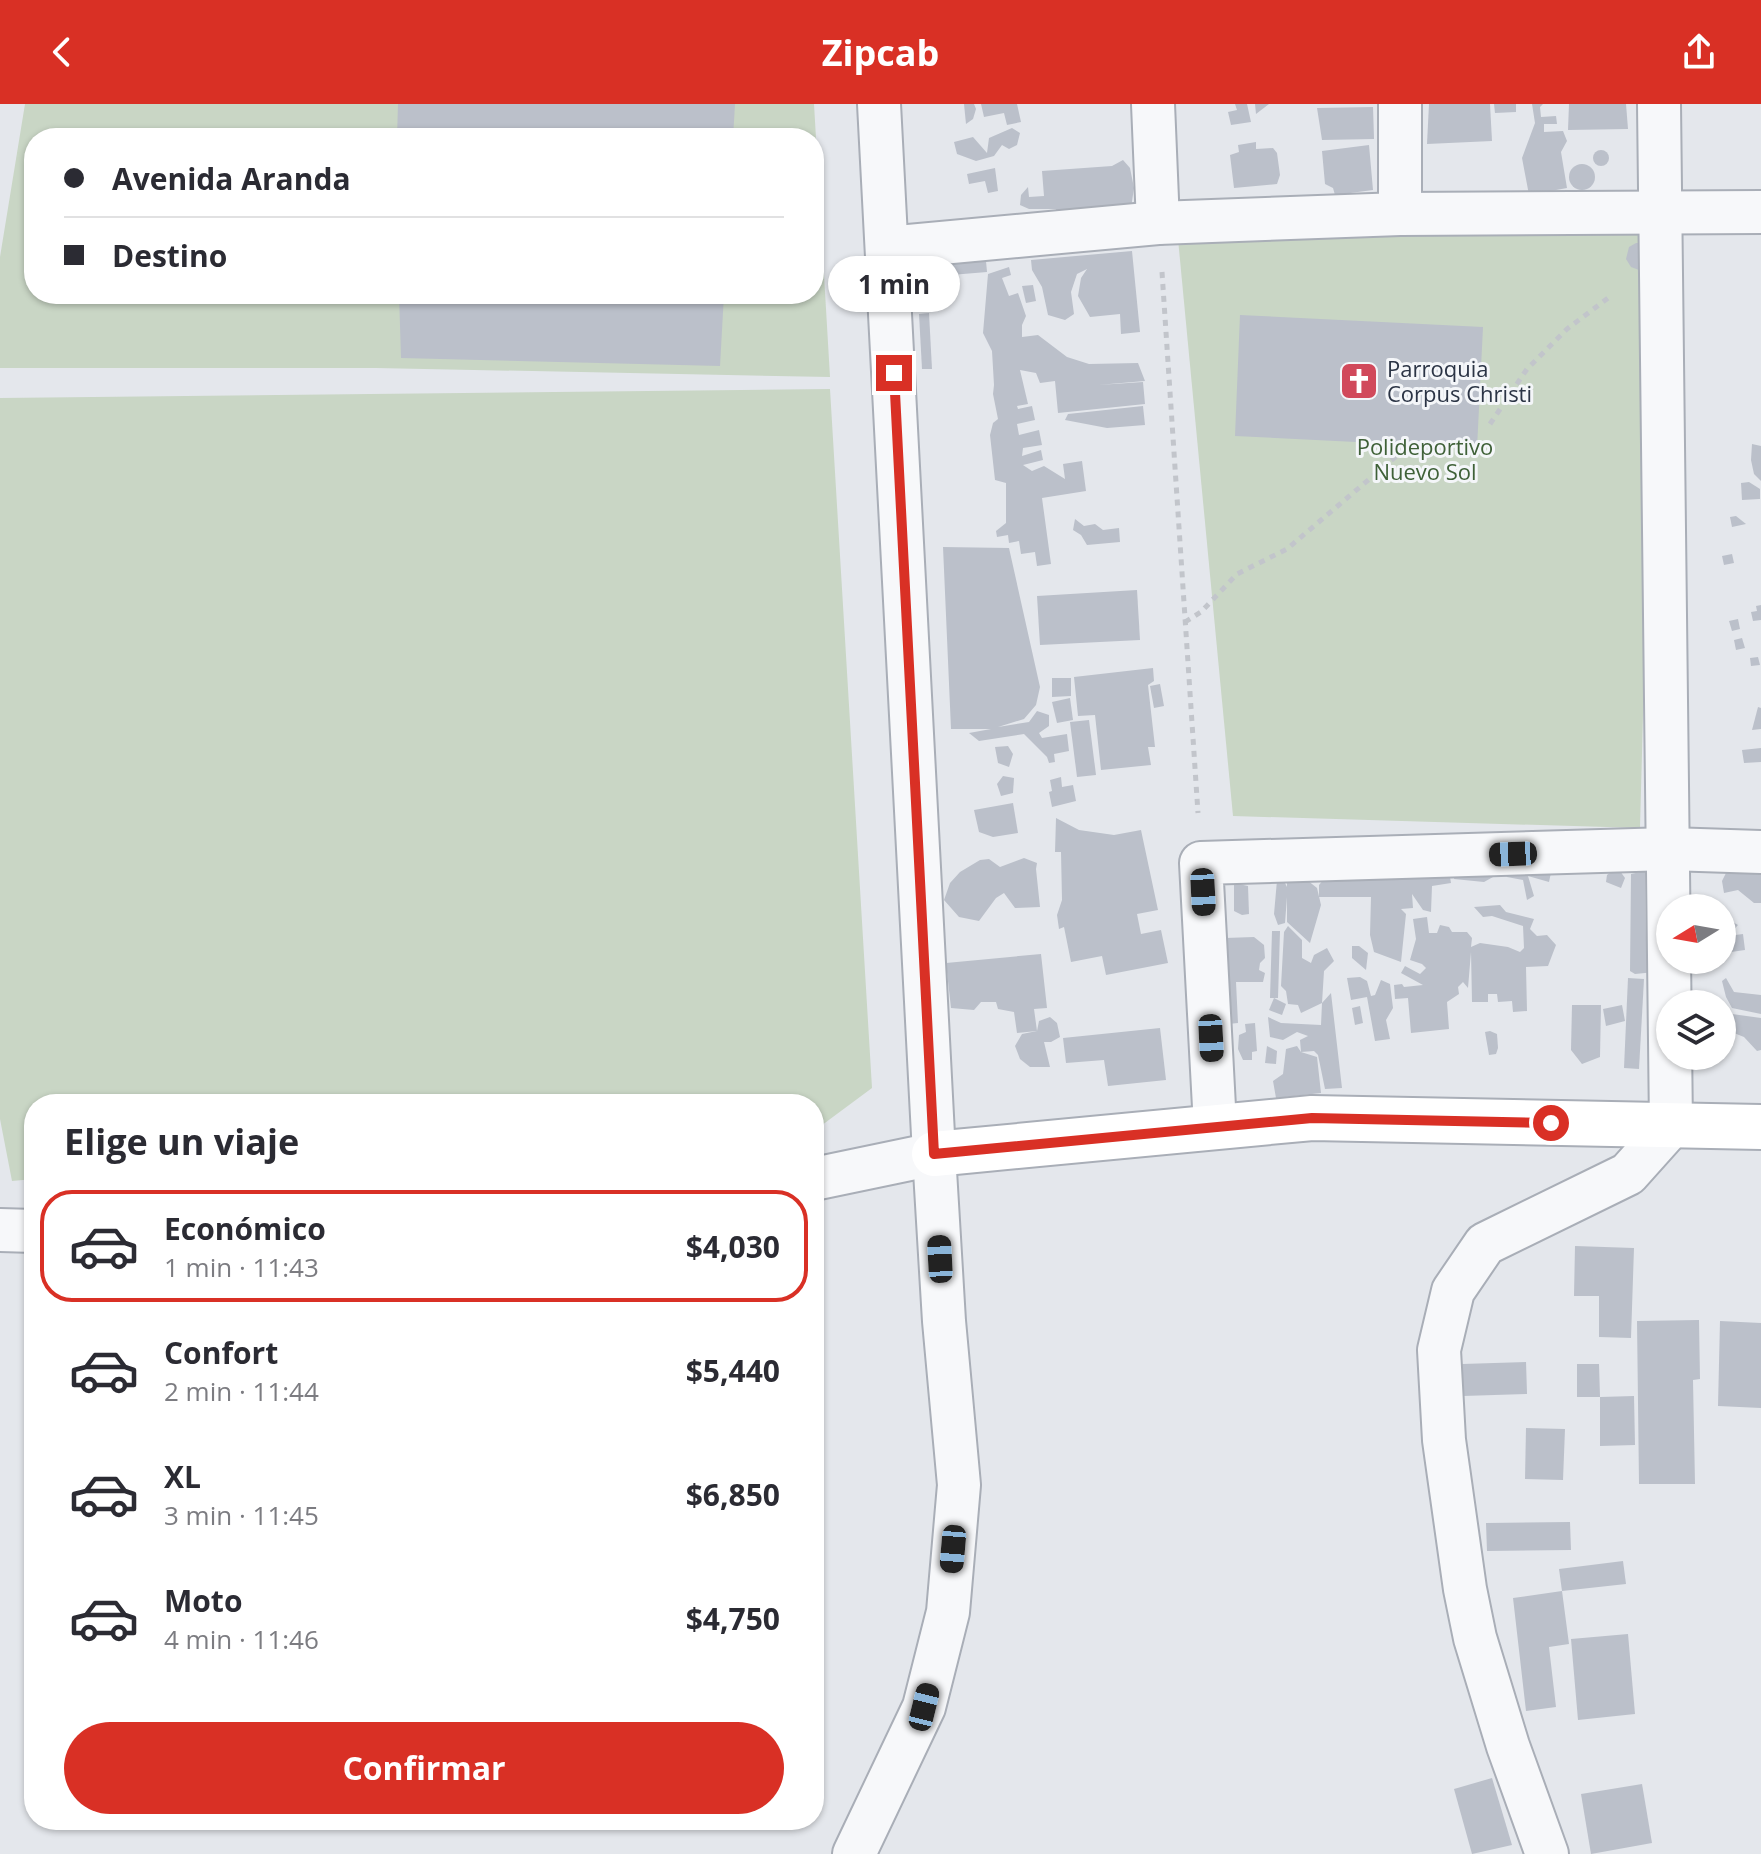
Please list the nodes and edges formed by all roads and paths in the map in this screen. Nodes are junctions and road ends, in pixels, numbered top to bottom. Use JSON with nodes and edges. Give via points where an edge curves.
{"nodes":[{"id":1,"x":879,"y":104,"type":"edge"},
{"id":2,"x":1153,"y":104,"type":"edge"},
{"id":3,"x":1400,"y":104,"type":"edge"},
{"id":4,"x":1659,"y":104,"type":"edge"},
{"id":5,"x":1761,"y":212,"type":"edge"},
{"id":6,"x":1400,"y":214,"type":"junction"},
{"id":7,"x":1661,"y":214,"type":"junction"},
{"id":8,"x":1158,"y":223,"type":"junction"},
{"id":9,"x":887,"y":248,"type":"junction"},
{"id":10,"x":1620,"y":290,"type":"dead end"},
{"id":11,"x":1490,"y":424,"type":"dead end"},
{"id":12,"x":1400,"y":453,"type":"dead end"},
{"id":13,"x":1185,"y":622,"type":"junction"},
{"id":14,"x":1669,"y":849,"type":"junction"},
{"id":15,"x":1761,"y":852,"type":"edge"},
{"id":16,"x":1201,"y":863,"type":"junction"},
{"id":17,"x":1215,"y":1126,"type":"junction"},
{"id":18,"x":1671,"y":1126,"type":"junction"},
{"id":19,"x":1761,"y":1127,"type":"edge"},
{"id":20,"x":934,"y":1154,"type":"junction"},
{"id":21,"x":824,"y":1177,"type":"edge"},
{"id":22,"x":0,"y":1230,"type":"edge"},
{"id":23,"x":24,"y":1231,"type":"edge"},
{"id":24,"x":854,"y":1854,"type":"edge"},
{"id":25,"x":1547,"y":1854,"type":"edge"}],
"edges":[{"from":1,"to":9,"type":"street"},
{"from":2,"to":8,"type":"street"},
{"from":3,"to":6,"type":"street"},
{"from":4,"to":7,"type":"street"},
{"from":5,"to":7,"type":"street"},
{"from":6,"to":7,"type":"street"},
{"from":6,"to":8,"type":"street"},
{"from":7,"to":14,"type":"street"},
{"from":8,"to":9,"type":"street"},
{"from":8,"to":13,"type":"path"},
{"from":9,"to":20,"type":"street"},
{"from":10,"to":11,"type":"path","via":[[1567,329],[1527,369]]},
{"from":12,"to":13,"type":"path","via":[[1287,549],[1237,574]]},
{"from":13,"to":16,"type":"path"},
{"from":14,"to":15,"type":"street"},
{"from":14,"to":16,"type":"street"},
{"from":14,"to":18,"type":"street"},
{"from":16,"to":17,"type":"street"},
{"from":17,"to":18,"type":"street","via":[[1312,1118]]},
{"from":17,"to":20,"type":"street"},
{"from":18,"to":19,"type":"street"},
{"from":18,"to":25,"type":"street","via":[[1628,1174],[1485,1244],[1453,1291],[1439,1350],[1444,1440],[1465,1589],[1492,1697]]},
{"from":20,"to":21,"type":"street"},
{"from":20,"to":24,"type":"street","via":[[959,1485],[948,1612],[924,1707]]},
{"from":22,"to":23,"type":"street"}]}
